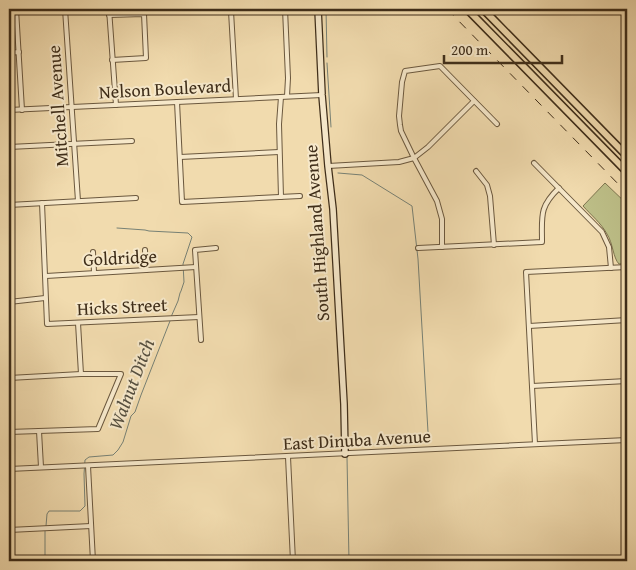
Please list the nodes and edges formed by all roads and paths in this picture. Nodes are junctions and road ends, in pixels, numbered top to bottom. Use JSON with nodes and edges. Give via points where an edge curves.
{"nodes":[{"id":1,"x":16,"y":9,"type":"edge"},
{"id":2,"x":65,"y":9,"type":"edge"},
{"id":3,"x":109,"y":9,"type":"edge"},
{"id":4,"x":261,"y":9,"type":"edge"},
{"id":5,"x":285,"y":9,"type":"edge"},
{"id":6,"x":318,"y":9,"type":"edge"},
{"id":7,"x":467,"y":9,"type":"edge"},
{"id":8,"x":483,"y":9,"type":"edge"},
{"id":9,"x":109,"y":15,"type":"junction"},
{"id":10,"x":19,"y":52,"type":"junction"},
{"id":11,"x":9,"y":53,"type":"edge"},
{"id":12,"x":112,"y":60,"type":"junction"},
{"id":13,"x":322,"y":95,"type":"junction"},
{"id":14,"x":287,"y":96,"type":"junction"},
{"id":15,"x":281,"y":97,"type":"junction"},
{"id":16,"x":236,"y":99,"type":"junction"},
{"id":17,"x":474,"y":101,"type":"junction"},
{"id":18,"x":177,"y":102,"type":"junction"},
{"id":19,"x":116,"y":105,"type":"junction"},
{"id":20,"x":71,"y":107,"type":"junction"},
{"id":21,"x":9,"y":110,"type":"edge"},
{"id":22,"x":22,"y":110,"type":"junction"},
{"id":23,"x":497,"y":124,"type":"dead end"},
{"id":24,"x":132,"y":140,"type":"dead end"},
{"id":25,"x":75,"y":144,"type":"junction"},
{"id":26,"x":9,"y":147,"type":"edge"},
{"id":27,"x":279,"y":152,"type":"junction"},
{"id":28,"x":627,"y":156,"type":"edge"},
{"id":29,"x":180,"y":157,"type":"junction"},
{"id":30,"x":414,"y":158,"type":"junction"},
{"id":31,"x":534,"y":163,"type":"dead end"},
{"id":32,"x":328,"y":166,"type":"junction"},
{"id":33,"x":476,"y":171,"type":"dead end"},
{"id":34,"x":627,"y":172,"type":"edge"},
{"id":35,"x":559,"y":188,"type":"junction"},
{"id":36,"x":300,"y":196,"type":"dead end"},
{"id":37,"x":281,"y":197,"type":"junction"},
{"id":38,"x":136,"y":198,"type":"dead end"},
{"id":39,"x":78,"y":201,"type":"junction"},
{"id":40,"x":42,"y":203,"type":"junction"},
{"id":41,"x":9,"y":205,"type":"edge"},
{"id":42,"x":494,"y":245,"type":"junction"},
{"id":43,"x":442,"y":247,"type":"junction"},
{"id":44,"x":216,"y":248,"type":"dead end"},
{"id":45,"x":418,"y":248,"type":"dead end"},
{"id":46,"x":145,"y":250,"type":"dead end"},
{"id":47,"x":93,"y":252,"type":"dead end"},
{"id":48,"x":196,"y":268,"type":"junction"},
{"id":49,"x":611,"y":268,"type":"junction"},
{"id":50,"x":627,"y":268,"type":"edge"},
{"id":51,"x":146,"y":270,"type":"junction"},
{"id":52,"x":94,"y":272,"type":"junction"},
{"id":53,"x":46,"y":276,"type":"junction"},
{"id":54,"x":45,"y":298,"type":"junction"},
{"id":55,"x":9,"y":302,"type":"edge"},
{"id":56,"x":199,"y":318,"type":"junction"},
{"id":57,"x":627,"y":320,"type":"edge"},
{"id":58,"x":78,"y":323,"type":"junction"},
{"id":59,"x":529,"y":326,"type":"junction"},
{"id":60,"x":201,"y":340,"type":"dead end"},
{"id":61,"x":81,"y":374,"type":"junction"},
{"id":62,"x":9,"y":378,"type":"edge"},
{"id":63,"x":627,"y":381,"type":"edge"},
{"id":64,"x":532,"y":386,"type":"junction"},
{"id":65,"x":39,"y":431,"type":"junction"},
{"id":66,"x":9,"y":432,"type":"edge"},
{"id":67,"x":627,"y":440,"type":"edge"},
{"id":68,"x":535,"y":444,"type":"junction"},
{"id":69,"x":345,"y":454,"type":"junction"},
{"id":70,"x":288,"y":457,"type":"junction"},
{"id":71,"x":88,"y":466,"type":"junction"},
{"id":72,"x":41,"y":467,"type":"junction"},
{"id":73,"x":9,"y":469,"type":"edge"},
{"id":74,"x":9,"y":525,"type":"edge"},
{"id":75,"x":91,"y":526,"type":"junction"},
{"id":76,"x":9,"y":530,"type":"edge"},
{"id":77,"x":94,"y":561,"type":"edge"},
{"id":78,"x":293,"y":561,"type":"edge"}],
"edges":[{"from":1,"to":10,"type":"street"},
{"from":2,"to":20,"type":"street","name":"Mitchell Avenue"},
{"from":3,"to":9,"type":"street"},
{"from":4,"to":16,"type":"street","via":[[231,11]]},
{"from":5,"to":14,"type":"street"},
{"from":6,"to":13,"type":"street","name":"South Highland Avenue"},
{"from":7,"to":34,"type":"main road"},
{"from":8,"to":28,"type":"main road"},
{"from":9,"to":12,"type":"street"},
{"from":9,"to":12,"type":"street","via":[[144,14],[146,58]]},
{"from":10,"to":11,"type":"street"},
{"from":10,"to":22,"type":"street"},
{"from":12,"to":19,"type":"street"},
{"from":13,"to":14,"type":"street","name":"Nelson Boulevard"},
{"from":13,"to":32,"type":"street","name":"South Highland Avenue"},
{"from":14,"to":15,"type":"street","name":"Nelson Boulevard"},
{"from":15,"to":16,"type":"street","name":"Nelson Boulevard"},
{"from":15,"to":27,"type":"street"},
{"from":16,"to":18,"type":"street","name":"Nelson Boulevard"},
{"from":17,"to":23,"type":"street"},
{"from":17,"to":30,"type":"street"},
{"from":17,"to":30,"type":"street","via":[[440,66],[405,71],[399,116],[401,131]]},
{"from":18,"to":19,"type":"street","name":"Nelson Boulevard"},
{"from":18,"to":29,"type":"street"},
{"from":19,"to":20,"type":"street","name":"Nelson Boulevard"},
{"from":20,"to":22,"type":"street","name":"Nelson Boulevard"},
{"from":20,"to":25,"type":"street","name":"Mitchell Avenue"},
{"from":21,"to":22,"type":"street","name":"Nelson Boulevard"},
{"from":24,"to":25,"type":"street"},
{"from":25,"to":26,"type":"street"},
{"from":25,"to":39,"type":"street","name":"Mitchell Avenue"},
{"from":27,"to":29,"type":"street"},
{"from":27,"to":37,"type":"street"},
{"from":29,"to":37,"type":"street","via":[[182,202]]},
{"from":30,"to":32,"type":"street","via":[[393,163]]},
{"from":30,"to":43,"type":"street","via":[[437,201],[442,219]]},
{"from":31,"to":35,"type":"street"},
{"from":32,"to":69,"type":"street","name":"South Highland Avenue"},
{"from":33,"to":42,"type":"street","via":[[490,196]]},
{"from":35,"to":42,"type":"street","via":[[542,212],[542,242]]},
{"from":35,"to":49,"type":"street","via":[[602,232],[609,247]]},
{"from":36,"to":37,"type":"street"},
{"from":38,"to":39,"type":"street"},
{"from":39,"to":40,"type":"street"},
{"from":40,"to":41,"type":"street"},
{"from":40,"to":53,"type":"street"},
{"from":42,"to":43,"type":"street"},
{"from":43,"to":45,"type":"street"},
{"from":44,"to":48,"type":"street","via":[[195,250]]},
{"from":46,"to":51,"type":"street"},
{"from":47,"to":52,"type":"street"},
{"from":48,"to":51,"type":"street","name":"Goldridge"},
{"from":48,"to":56,"type":"street"},
{"from":49,"to":50,"type":"street"},
{"from":49,"to":59,"type":"street","via":[[526,272]]},
{"from":51,"to":52,"type":"street","name":"Goldridge"},
{"from":52,"to":53,"type":"street","name":"Goldridge"},
{"from":53,"to":54,"type":"street"},
{"from":54,"to":55,"type":"street"},
{"from":54,"to":58,"type":"street","name":"Hicks Street","via":[[47,324]]},
{"from":56,"to":58,"type":"street","name":"Hicks Street"},
{"from":56,"to":60,"type":"street"},
{"from":57,"to":59,"type":"street"},
{"from":58,"to":61,"type":"street"},
{"from":59,"to":64,"type":"street"},
{"from":61,"to":62,"type":"street"},
{"from":61,"to":65,"type":"street","via":[[121,374],[98,429]]},
{"from":63,"to":64,"type":"street"},
{"from":64,"to":68,"type":"street"},
{"from":65,"to":66,"type":"street"},
{"from":65,"to":72,"type":"street"},
{"from":67,"to":68,"type":"street","name":"East Dinuba Avenue"},
{"from":68,"to":69,"type":"street","name":"East Dinuba Avenue"},
{"from":69,"to":70,"type":"street","name":"East Dinuba Avenue"},
{"from":70,"to":71,"type":"street","name":"East Dinuba Avenue"},
{"from":70,"to":78,"type":"street"},
{"from":71,"to":72,"type":"street","name":"East Dinuba Avenue"},
{"from":71,"to":75,"type":"street"},
{"from":72,"to":73,"type":"street","name":"East Dinuba Avenue"},
{"from":74,"to":76,"type":"street"},
{"from":75,"to":76,"type":"street"},
{"from":75,"to":77,"type":"street"}]}
